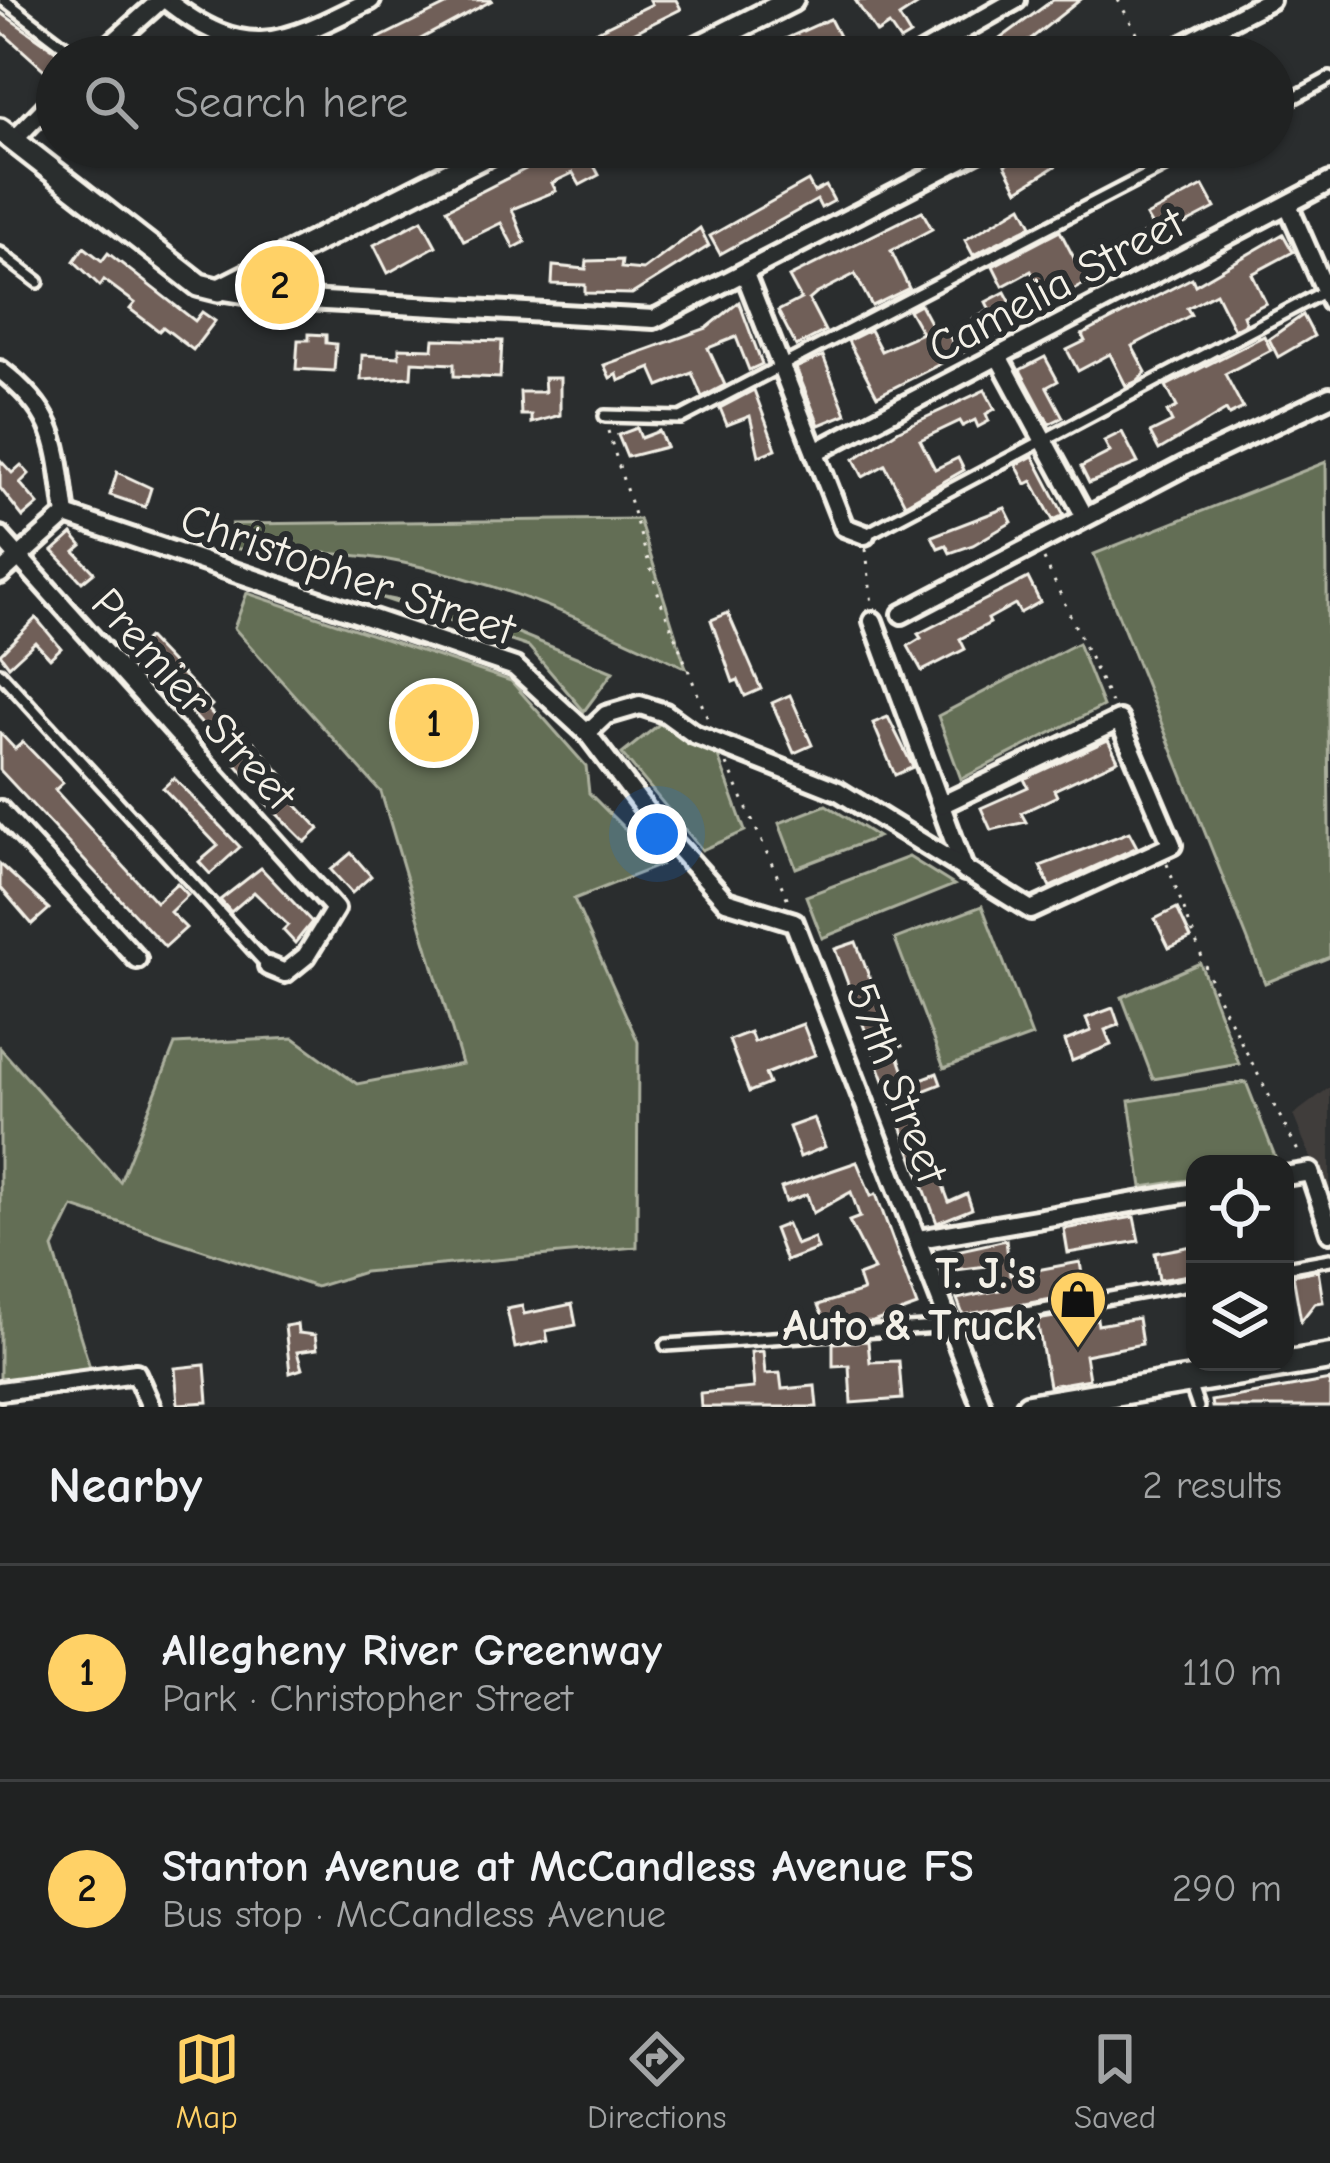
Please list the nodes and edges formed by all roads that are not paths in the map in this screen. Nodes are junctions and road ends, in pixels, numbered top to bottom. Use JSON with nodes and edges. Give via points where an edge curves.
{"nodes":[{"id":1,"x":4,"y":0,"type":"edge"},
{"id":2,"x":164,"y":0,"type":"edge"},
{"id":3,"x":371,"y":0,"type":"edge"},
{"id":4,"x":792,"y":0,"type":"edge"},
{"id":5,"x":1016,"y":0,"type":"edge"},
{"id":6,"x":1270,"y":0,"type":"edge"},
{"id":7,"x":1211,"y":31,"type":"junction"},
{"id":8,"x":51,"y":36,"type":"edge"},
{"id":9,"x":122,"y":36,"type":"edge"},
{"id":10,"x":222,"y":36,"type":"edge"},
{"id":11,"x":277,"y":36,"type":"edge"},
{"id":12,"x":721,"y":36,"type":"edge"},
{"id":13,"x":953,"y":36,"type":"edge"},
{"id":14,"x":1198,"y":36,"type":"edge"},
{"id":15,"x":1214,"y":36,"type":"edge"},
{"id":16,"x":1330,"y":78,"type":"edge"},
{"id":17,"x":1294,"y":98,"type":"edge"},
{"id":18,"x":36,"y":112,"type":"edge"},
{"id":19,"x":6,"y":135,"type":"edge"},
{"id":20,"x":36,"y":158,"type":"edge"},
{"id":21,"x":48,"y":168,"type":"edge"},
{"id":22,"x":460,"y":168,"type":"edge"},
{"id":23,"x":946,"y":168,"type":"edge"},
{"id":24,"x":1161,"y":168,"type":"edge"},
{"id":25,"x":1330,"y":182,"type":"edge"},
{"id":26,"x":1288,"y":205,"type":"junction"},
{"id":27,"x":0,"y":253,"type":"edge"},
{"id":28,"x":745,"y":274,"type":"junction"},
{"id":29,"x":38,"y":282,"type":"dead end"},
{"id":30,"x":219,"y":290,"type":"junction"},
{"id":31,"x":1328,"y":293,"type":"edge"},
{"id":32,"x":998,"y":356,"type":"junction"},
{"id":33,"x":781,"y":366,"type":"junction"},
{"id":34,"x":0,"y":370,"type":"edge"},
{"id":35,"x":1330,"y":397,"type":"edge"},
{"id":36,"x":605,"y":416,"type":"road end"},
{"id":37,"x":1042,"y":440,"type":"junction"},
{"id":38,"x":815,"y":452,"type":"junction"},
{"id":39,"x":66,"y":515,"type":"junction"},
{"id":40,"x":1085,"y":517,"type":"junction"},
{"id":41,"x":865,"y":535,"type":"joint"},
{"id":42,"x":0,"y":536,"type":"edge"},
{"id":43,"x":18,"y":557,"type":"junction"},
{"id":44,"x":0,"y":574,"type":"edge"},
{"id":45,"x":902,"y":614,"type":"dead end"},
{"id":46,"x":873,"y":621,"type":"road end"},
{"id":47,"x":0,"y":673,"type":"edge"},
{"id":48,"x":587,"y":733,"type":"junction"},
{"id":49,"x":941,"y":805,"type":"junction"},
{"id":50,"x":0,"y":810,"type":"edge"},
{"id":51,"x":966,"y":872,"type":"junction"},
{"id":52,"x":793,"y":918,"type":"joint"},
{"id":53,"x":137,"y":959,"type":"dead end"},
{"id":54,"x":268,"y":966,"type":"joint"},
{"id":55,"x":1294,"y":1175,"type":"edge"},
{"id":56,"x":1186,"y":1194,"type":"edge"},
{"id":57,"x":1330,"y":1232,"type":"edge"},
{"id":58,"x":920,"y":1238,"type":"junction"},
{"id":59,"x":1330,"y":1259,"type":"edge"},
{"id":60,"x":1294,"y":1265,"type":"edge"},
{"id":61,"x":1186,"y":1284,"type":"edge"},
{"id":62,"x":952,"y":1326,"type":"junction"},
{"id":63,"x":666,"y":1345,"type":"dead end"},
{"id":64,"x":1330,"y":1357,"type":"edge"},
{"id":65,"x":1190,"y":1381,"type":"junction"},
{"id":66,"x":0,"y":1391,"type":"edge"},
{"id":67,"x":152,"y":1407,"type":"edge"},
{"id":68,"x":982,"y":1407,"type":"edge"},
{"id":69,"x":1030,"y":1407,"type":"edge"},
{"id":70,"x":1198,"y":1407,"type":"edge"}],
"edges":[{"from":1,"to":8,"type":"lane"},
{"from":2,"to":9,"type":"street"},
{"from":2,"to":10,"type":"street"},
{"from":3,"to":11,"type":"street","via":[[309,31]]},
{"from":4,"to":12,"type":"street"},
{"from":5,"to":13,"type":"street"},
{"from":6,"to":7,"type":"street"},
{"from":7,"to":14,"type":"street"},
{"from":7,"to":15,"type":"street"},
{"from":16,"to":17,"type":"lane"},
{"from":18,"to":19,"type":"street"},
{"from":19,"to":20,"type":"street"},
{"from":21,"to":30,"type":"street","via":[[199,285]]},
{"from":22,"to":30,"type":"street"},
{"from":23,"to":28,"type":"street"},
{"from":24,"to":33,"type":"lane"},
{"from":25,"to":26,"type":"street","name":"Camelia Street"},
{"from":26,"to":31,"type":"street"},
{"from":26,"to":32,"type":"street","name":"Camelia Street"},
{"from":27,"to":29,"type":"lane"},
{"from":28,"to":30,"type":"street","via":[[635,321]]},
{"from":28,"to":33,"type":"street"},
{"from":31,"to":37,"type":"lane"},
{"from":32,"to":37,"type":"street"},
{"from":32,"to":38,"type":"street","name":"Camelia Street"},
{"from":33,"to":36,"type":"lane","via":[[681,418]]},
{"from":33,"to":38,"type":"street"},
{"from":34,"to":39,"type":"street","via":[[42,406],[54,432]]},
{"from":35,"to":40,"type":"street"},
{"from":37,"to":40,"type":"street"},
{"from":37,"to":41,"type":"lane"},
{"from":38,"to":41,"type":"street","via":[[844,527]]},
{"from":39,"to":43,"type":"street"},
{"from":39,"to":48,"type":"street","name":"Christopher Street","via":[[480,652],[515,667]]},
{"from":40,"to":45,"type":"street"},
{"from":42,"to":43,"type":"street","name":"Premier Street"},
{"from":43,"to":44,"type":"street"},
{"from":43,"to":54,"type":"street","name":"Premier Street","via":[[335,909],[298,965],[285,974]]},
{"from":46,"to":49,"type":"street"},
{"from":47,"to":54,"type":"lane"},
{"from":48,"to":51,"type":"street","via":[[606,715],[640,705],[665,713],[694,734],[838,791]]},
{"from":48,"to":52,"type":"street","name":"Christopher Street","via":[[726,902]]},
{"from":49,"to":51,"type":"street"},
{"from":49,"to":51,"type":"street","via":[[1119,720],[1167,848],[1031,910]]},
{"from":50,"to":53,"type":"street"},
{"from":52,"to":58,"type":"street","name":"57th Street"},
{"from":55,"to":57,"type":"street","via":[[1310,1172]]},
{"from":56,"to":58,"type":"street"},
{"from":58,"to":62,"type":"street","name":"57th Street"},
{"from":59,"to":60,"type":"lane"},
{"from":61,"to":62,"type":"lane"},
{"from":62,"to":63,"type":"lane"},
{"from":62,"to":68,"type":"street","name":"57th Street"},
{"from":64,"to":65,"type":"main road"},
{"from":65,"to":69,"type":"main road"},
{"from":65,"to":70,"type":"lane"},
{"from":66,"to":67,"type":"street","via":[[136,1373]]}]}
